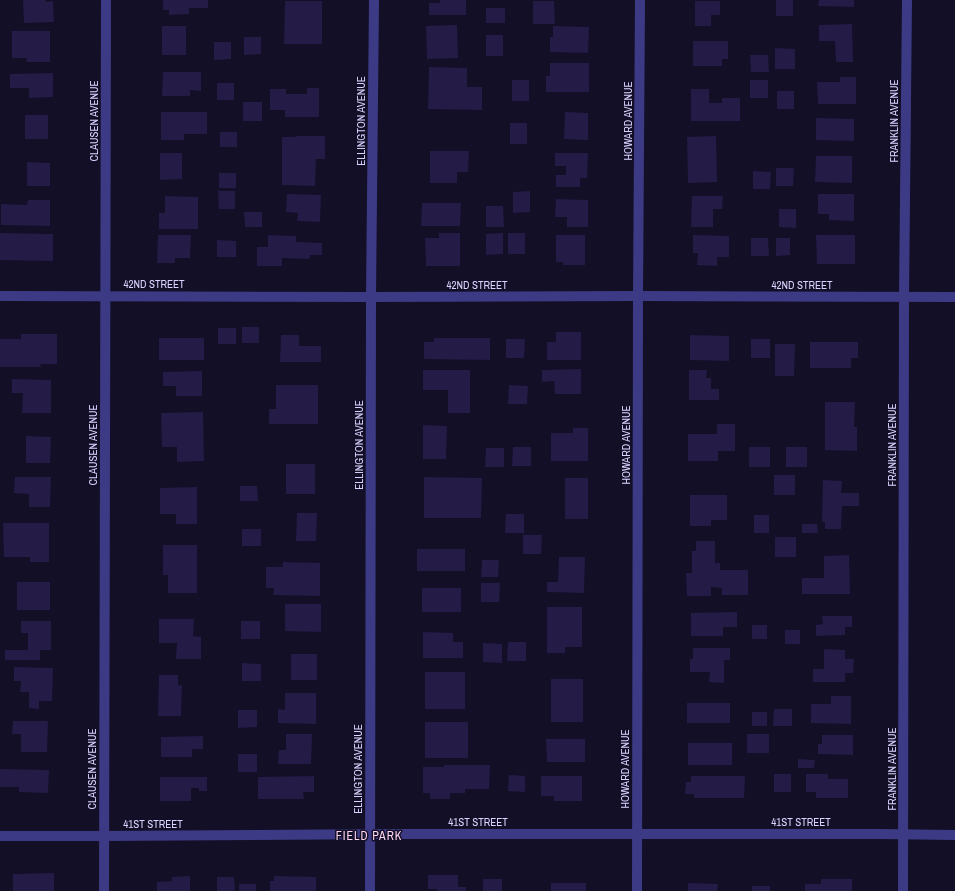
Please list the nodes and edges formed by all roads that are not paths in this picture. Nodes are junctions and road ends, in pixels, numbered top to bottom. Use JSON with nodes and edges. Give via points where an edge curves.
{"nodes":[{"id":1,"x":106,"y":0,"type":"edge"},
{"id":2,"x":374,"y":0,"type":"edge"},
{"id":3,"x":640,"y":0,"type":"edge"},
{"id":4,"x":907,"y":0,"type":"edge"},
{"id":5,"x":0,"y":296,"type":"edge"},
{"id":6,"x":106,"y":296,"type":"junction"},
{"id":7,"x":638,"y":296,"type":"junction"},
{"id":8,"x":372,"y":297,"type":"junction"},
{"id":9,"x":904,"y":298,"type":"junction"},
{"id":10,"x":955,"y":298,"type":"edge"},
{"id":11,"x":370,"y":834,"type":"junction"},
{"id":12,"x":903,"y":834,"type":"junction"},
{"id":13,"x":637,"y":835,"type":"junction"},
{"id":14,"x":955,"y":835,"type":"edge"},
{"id":15,"x":0,"y":836,"type":"edge"},
{"id":16,"x":104,"y":836,"type":"junction"},
{"id":17,"x":104,"y":891,"type":"edge"},
{"id":18,"x":370,"y":891,"type":"edge"},
{"id":19,"x":637,"y":891,"type":"edge"},
{"id":20,"x":903,"y":891,"type":"edge"}],
"edges":[{"from":1,"to":6,"type":"street","name":"CLAUSEN AVENUE"},
{"from":2,"to":8,"type":"street","name":"ELLINGTON AVENUE"},
{"from":3,"to":7,"type":"street","name":"HOWARD AVENUE"},
{"from":4,"to":9,"type":"street","name":"FRANKLIN AVENUE"},
{"from":5,"to":6,"type":"street","name":"42ND STREET"},
{"from":6,"to":8,"type":"street","name":"42ND STREET"},
{"from":6,"to":16,"type":"street","name":"CLAUSEN AVENUE"},
{"from":7,"to":8,"type":"street","name":"42ND STREET"},
{"from":7,"to":9,"type":"street","name":"42ND STREET"},
{"from":7,"to":13,"type":"street","name":"HOWARD AVENUE"},
{"from":8,"to":11,"type":"street","name":"ELLINGTON AVENUE"},
{"from":9,"to":10,"type":"street","name":"42ND STREET"},
{"from":9,"to":12,"type":"street","name":"FRANKLIN AVENUE"},
{"from":11,"to":13,"type":"street","name":"41ST STREET"},
{"from":11,"to":16,"type":"street","name":"41ST STREET"},
{"from":11,"to":18,"type":"street","name":"ELLINGTON AVENUE"},
{"from":12,"to":13,"type":"street","name":"41ST STREET"},
{"from":12,"to":14,"type":"street","name":"41ST STREET"},
{"from":12,"to":20,"type":"street","name":"FRANKLIN AVENUE"},
{"from":13,"to":19,"type":"street","name":"HOWARD AVENUE"},
{"from":15,"to":16,"type":"street","name":"41ST STREET"},
{"from":16,"to":17,"type":"street","name":"CLAUSEN AVENUE"}]}
